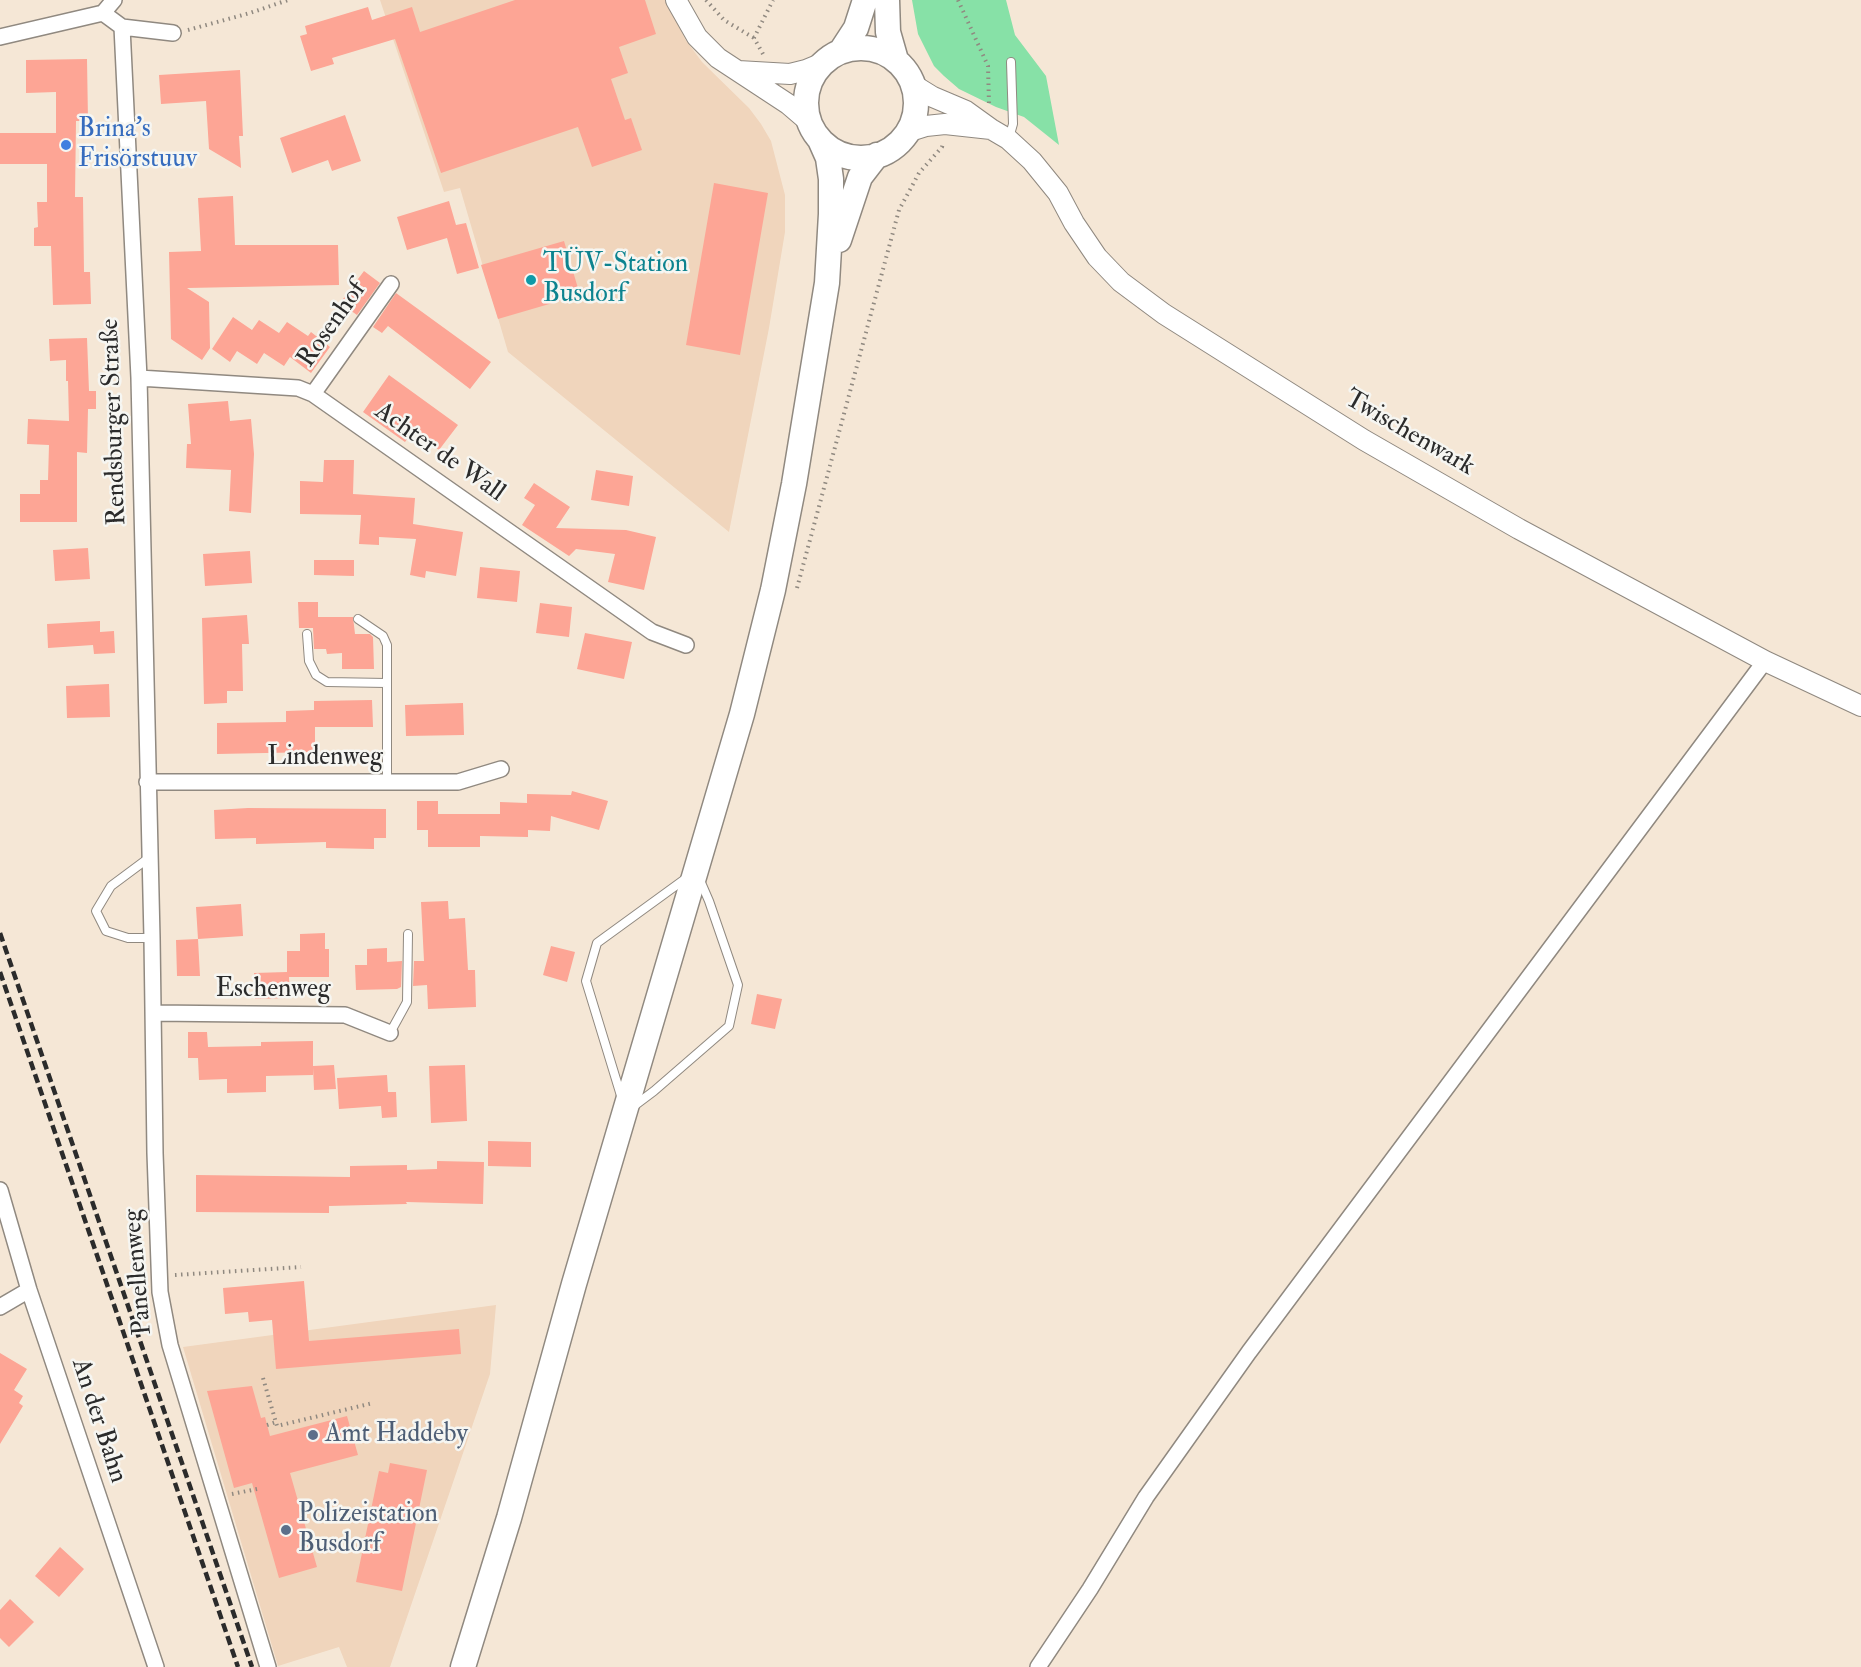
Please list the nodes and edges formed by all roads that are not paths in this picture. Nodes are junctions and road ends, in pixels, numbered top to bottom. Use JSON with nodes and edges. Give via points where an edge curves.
{"nodes":[{"id":1,"x":114,"y":0,"type":"edge"},
{"id":2,"x":676,"y":0,"type":"edge"},
{"id":3,"x":865,"y":0,"type":"edge"},
{"id":4,"x":887,"y":0,"type":"edge"},
{"id":5,"x":103,"y":13,"type":"junction"},
{"id":6,"x":123,"y":27,"type":"junction"},
{"id":7,"x":174,"y":33,"type":"road end"},
{"id":8,"x":0,"y":37,"type":"edge"},
{"id":9,"x":832,"y":57,"type":"junction"},
{"id":10,"x":896,"y":60,"type":"junction"},
{"id":11,"x":1011,"y":63,"type":"dead end"},
{"id":12,"x":737,"y":70,"type":"junction"},
{"id":13,"x":912,"y":84,"type":"junction"},
{"id":14,"x":991,"y":129,"type":"junction"},
{"id":15,"x":814,"y":131,"type":"junction"},
{"id":16,"x":1011,"y":131,"type":"junction"},
{"id":17,"x":907,"y":132,"type":"junction"},
{"id":18,"x":877,"y":155,"type":"junction"},
{"id":19,"x":827,"y":283,"type":"junction"},
{"id":20,"x":391,"y":284,"type":"dead end"},
{"id":21,"x":139,"y":378,"type":"junction"},
{"id":22,"x":313,"y":394,"type":"junction"},
{"id":23,"x":358,"y":619,"type":"dead end"},
{"id":24,"x":307,"y":634,"type":"dead end"},
{"id":25,"x":686,"y":645,"type":"dead end"},
{"id":26,"x":1765,"y":661,"type":"junction"},
{"id":27,"x":387,"y":683,"type":"junction"},
{"id":28,"x":1861,"y":706,"type":"edge"},
{"id":29,"x":501,"y":769,"type":"dead end"},
{"id":30,"x":147,"y":782,"type":"junction"},
{"id":31,"x":387,"y":782,"type":"junction"},
{"id":32,"x":150,"y":857,"type":"junction"},
{"id":33,"x":696,"y":871,"type":"junction"},
{"id":34,"x":408,"y":934,"type":"dead end"},
{"id":35,"x":152,"y":938,"type":"junction"},
{"id":36,"x":153,"y":1014,"type":"junction"},
{"id":37,"x":390,"y":1033,"type":"joint"},
{"id":38,"x":626,"y":1112,"type":"junction"},
{"id":39,"x":0,"y":1190,"type":"edge"},
{"id":40,"x":29,"y":1290,"type":"junction"},
{"id":41,"x":0,"y":1307,"type":"edge"},
{"id":42,"x":156,"y":1667,"type":"edge"},
{"id":43,"x":268,"y":1667,"type":"edge"},
{"id":44,"x":463,"y":1667,"type":"edge"},
{"id":45,"x":1038,"y":1667,"type":"edge"}],
"edges":[{"from":1,"to":5,"type":"street"},
{"from":2,"to":12,"type":"street","via":[[697,37]]},
{"from":3,"to":9,"type":"main road","via":[[856,28]]},
{"from":4,"to":10,"type":"main road","via":[[890,42]]},
{"from":5,"to":6,"type":"street"},
{"from":5,"to":8,"type":"street"},
{"from":6,"to":7,"type":"street"},
{"from":6,"to":21,"type":"street","name":"Rendsburger Straße"},
{"from":9,"to":10,"type":"main road","via":[[856,48],[884,53]]},
{"from":9,"to":12,"type":"street","via":[[789,74]]},
{"from":9,"to":15,"type":"main road","via":[[814,74],[806,94]]},
{"from":10,"to":13,"type":"main road"},
{"from":11,"to":16,"type":"lane"},
{"from":12,"to":15,"type":"street","via":[[788,104]]},
{"from":13,"to":14,"type":"street","name":"Twischenwark","via":[[966,111]]},
{"from":13,"to":17,"type":"main road","via":[[916,105]]},
{"from":14,"to":16,"type":"street","name":"Twischenwark"},
{"from":14,"to":17,"type":"street","name":"Twischenwark","via":[[945,124]]},
{"from":15,"to":18,"type":"main road","via":[[830,149],[849,157]]},
{"from":15,"to":19,"type":"main road","via":[[828,158],[831,179]]},
{"from":16,"to":26,"type":"street","name":"Twischenwark","via":[[1058,194],[1097,257],[1121,282],[1164,314],[1374,446]]},
{"from":17,"to":18,"type":"main road","via":[[894,147]]},
{"from":18,"to":19,"type":"main road","via":[[860,177]]},
{"from":19,"to":33,"type":"main road","via":[[773,590]]},
{"from":20,"to":22,"type":"street","name":"Rosenhof"},
{"from":21,"to":22,"type":"street","name":"Achter de Wall","via":[[298,388]]},
{"from":21,"to":30,"type":"street","name":"Rendsburger Straße"},
{"from":22,"to":25,"type":"street","name":"Achter de Wall","via":[[652,632]]},
{"from":23,"to":27,"type":"lane","via":[[383,636],[387,645]]},
{"from":24,"to":27,"type":"lane","via":[[309,661],[316,675],[327,682]]},
{"from":26,"to":28,"type":"street","name":"Twischenwark"},
{"from":26,"to":45,"type":"street","via":[[1249,1352],[1146,1497]]},
{"from":27,"to":31,"type":"lane"},
{"from":29,"to":31,"type":"street","name":"Lindenweg","via":[[458,782]]},
{"from":30,"to":31,"type":"street","name":"Lindenweg"},
{"from":30,"to":32,"type":"street","name":"Rendsburger Straße"},
{"from":32,"to":35,"type":"street","name":"Panellenweg"},
{"from":32,"to":35,"type":"lane","via":[[111,886],[96,911],[106,931],[128,938]]},
{"from":33,"to":38,"type":"main road"},
{"from":33,"to":38,"type":"lane","via":[[738,985],[729,1026]]},
{"from":33,"to":38,"type":"lane","via":[[597,943],[586,981]]},
{"from":34,"to":37,"type":"lane","via":[[407,1002]]},
{"from":35,"to":36,"type":"street","name":"Panellenweg"},
{"from":36,"to":37,"type":"street","name":"Eschenweg","via":[[345,1015]]},
{"from":36,"to":43,"type":"street","name":"Panellenweg","via":[[160,1292],[170,1345]]},
{"from":38,"to":44,"type":"main road"},
{"from":39,"to":40,"type":"street","name":"An der Bahn"},
{"from":40,"to":41,"type":"street"},
{"from":40,"to":42,"type":"street","name":"An der Bahn"}]}
